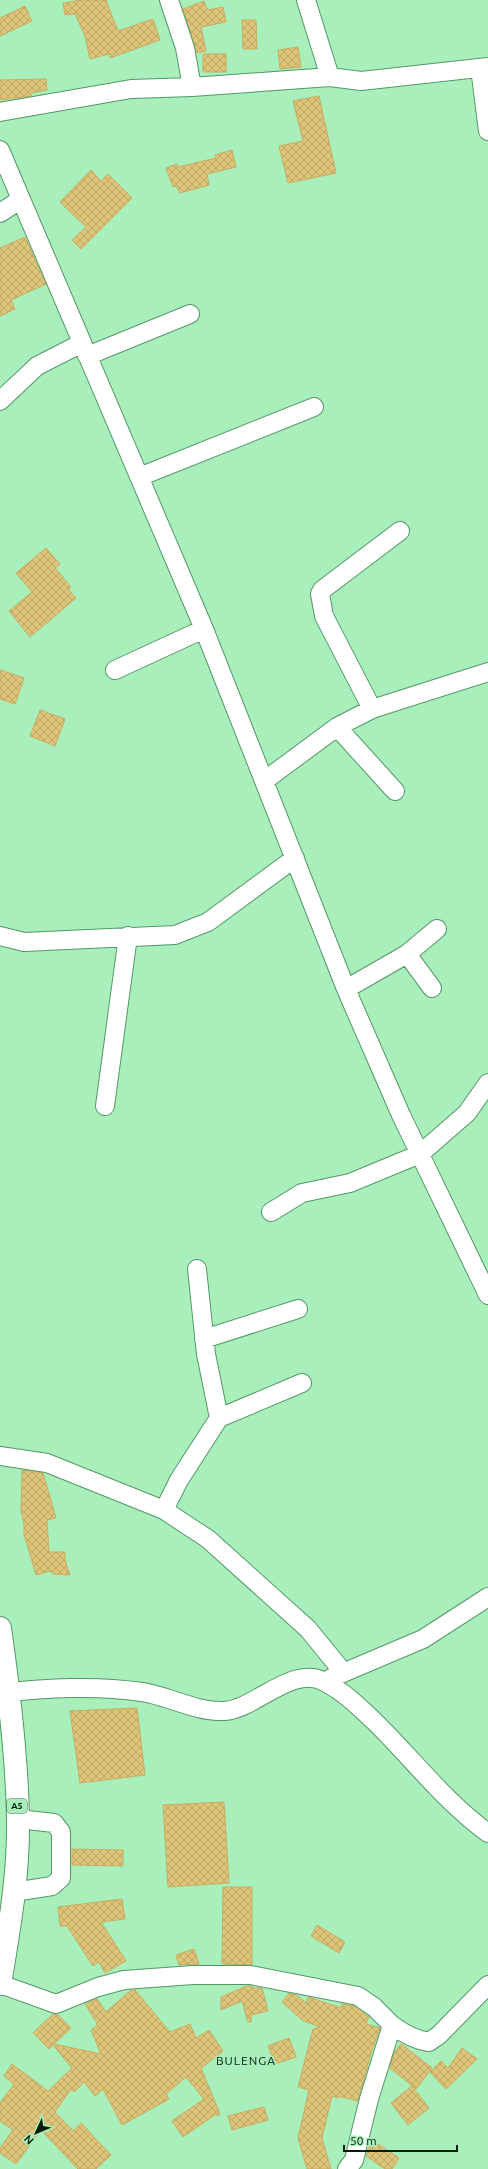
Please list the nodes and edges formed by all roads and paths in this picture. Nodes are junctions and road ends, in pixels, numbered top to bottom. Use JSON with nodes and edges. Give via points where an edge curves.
{"nodes":[{"id":1,"x":170,"y":0,"type":"edge"},
{"id":2,"x":306,"y":0,"type":"edge"},
{"id":3,"x":484,"y":67,"type":"edge"},
{"id":4,"x":330,"y":77,"type":"junction"},
{"id":5,"x":192,"y":88,"type":"junction"},
{"id":6,"x":0,"y":112,"type":"edge"},
{"id":7,"x":488,"y":130,"type":"edge"},
{"id":8,"x":0,"y":150,"type":"edge"},
{"id":9,"x":20,"y":200,"type":"junction"},
{"id":10,"x":0,"y":213,"type":"edge"},
{"id":11,"x":190,"y":314,"type":"dead end"},
{"id":12,"x":85,"y":350,"type":"junction"},
{"id":13,"x":0,"y":401,"type":"edge"},
{"id":14,"x":314,"y":407,"type":"dead end"},
{"id":15,"x":139,"y":477,"type":"junction"},
{"id":16,"x":400,"y":531,"type":"dead end"},
{"id":17,"x":204,"y":628,"type":"junction"},
{"id":18,"x":115,"y":670,"type":"dead end"},
{"id":19,"x":488,"y":672,"type":"edge"},
{"id":20,"x":372,"y":709,"type":"junction"},
{"id":21,"x":337,"y":726,"type":"junction"},
{"id":22,"x":264,"y":782,"type":"junction"},
{"id":23,"x":395,"y":792,"type":"dead end"},
{"id":24,"x":295,"y":858,"type":"junction"},
{"id":25,"x":437,"y":928,"type":"dead end"},
{"id":26,"x":0,"y":936,"type":"edge"},
{"id":27,"x":128,"y":936,"type":"junction"},
{"id":28,"x":407,"y":954,"type":"junction"},
{"id":29,"x":432,"y":988,"type":"dead end"},
{"id":30,"x":346,"y":989,"type":"junction"},
{"id":31,"x":488,"y":1083,"type":"edge"},
{"id":32,"x":105,"y":1106,"type":"dead end"},
{"id":33,"x":420,"y":1154,"type":"junction"},
{"id":34,"x":271,"y":1212,"type":"dead end"},
{"id":35,"x":197,"y":1269,"type":"dead end"},
{"id":36,"x":488,"y":1295,"type":"edge"},
{"id":37,"x":298,"y":1309,"type":"dead end"},
{"id":38,"x":204,"y":1339,"type":"junction"},
{"id":39,"x":302,"y":1383,"type":"dead end"},
{"id":40,"x":219,"y":1418,"type":"junction"},
{"id":41,"x":0,"y":1456,"type":"edge"},
{"id":42,"x":164,"y":1510,"type":"junction"},
{"id":43,"x":488,"y":1597,"type":"edge"},
{"id":44,"x":0,"y":1628,"type":"edge"},
{"id":45,"x":342,"y":1672,"type":"junction"},
{"id":46,"x":324,"y":1681,"type":"junction"},
{"id":47,"x":5,"y":1693,"type":"edge"},
{"id":48,"x":18,"y":1819,"type":"junction"},
{"id":49,"x":488,"y":1833,"type":"edge"},
{"id":50,"x":14,"y":1892,"type":"junction"},
{"id":51,"x":0,"y":1984,"type":"edge"},
{"id":52,"x":488,"y":1985,"type":"edge"},
{"id":53,"x":392,"y":2025,"type":"junction"},
{"id":54,"x":356,"y":2166,"type":"edge"}],
"edges":[{"from":1,"to":5,"type":"street","via":[[185,48]]},
{"from":2,"to":4,"type":"street"},
{"from":3,"to":4,"type":"street","via":[[361,81]]},
{"from":3,"to":7,"type":"street"},
{"from":4,"to":5,"type":"street"},
{"from":5,"to":6,"type":"street","via":[[131,89]]},
{"from":8,"to":9,"type":"street"},
{"from":9,"to":10,"type":"street"},
{"from":9,"to":12,"type":"street"},
{"from":11,"to":12,"type":"street"},
{"from":12,"to":13,"type":"street","via":[[37,366]]},
{"from":12,"to":15,"type":"street"},
{"from":14,"to":15,"type":"street"},
{"from":15,"to":17,"type":"street"},
{"from":16,"to":20,"type":"street","via":[[320,594],[324,616]]},
{"from":17,"to":18,"type":"street"},
{"from":17,"to":22,"type":"street"},
{"from":19,"to":20,"type":"street"},
{"from":20,"to":21,"type":"street"},
{"from":21,"to":22,"type":"street"},
{"from":21,"to":23,"type":"street"},
{"from":22,"to":24,"type":"street"},
{"from":24,"to":27,"type":"street","via":[[208,922],[175,935]]},
{"from":24,"to":30,"type":"street"},
{"from":25,"to":28,"type":"street"},
{"from":26,"to":27,"type":"street","via":[[24,942]]},
{"from":27,"to":32,"type":"street"},
{"from":28,"to":29,"type":"street"},
{"from":28,"to":30,"type":"street"},
{"from":30,"to":33,"type":"street"},
{"from":31,"to":33,"type":"street","via":[[467,1113]]},
{"from":33,"to":34,"type":"street","via":[[350,1183],[302,1193]]},
{"from":33,"to":36,"type":"street"},
{"from":35,"to":38,"type":"street"},
{"from":37,"to":38,"type":"street"},
{"from":38,"to":40,"type":"street"},
{"from":39,"to":40,"type":"street"},
{"from":40,"to":42,"type":"street","via":[[179,1480]]},
{"from":41,"to":42,"type":"street","via":[[47,1463]]},
{"from":42,"to":45,"type":"street","via":[[208,1539],[302,1624]]},
{"from":43,"to":45,"type":"street","via":[[423,1639]]},
{"from":44,"to":47,"type":"main road","number":"A5"},
{"from":45,"to":46,"type":"street"},
{"from":46,"to":47,"type":"street","via":[[300,1678],[283,1684],[251,1702],[224,1711],[194,1708],[142,1692],[80,1687]]},
{"from":46,"to":49,"type":"street","via":[[349,1697],[447,1796]]},
{"from":47,"to":48,"type":"main road","number":"A5"},
{"from":48,"to":50,"type":"main road","number":"A5"},
{"from":48,"to":50,"type":"street","via":[[54,1822],[61,1832],[60,1878],[52,1886]]},
{"from":50,"to":51,"type":"main road","number":"A5"},
{"from":51,"to":53,"type":"street","via":[[56,2004],[98,1987],[124,1980],[193,1975],[250,1975],[358,1996],[374,2007]]},
{"from":52,"to":53,"type":"street","via":[[429,2042],[408,2036]]},
{"from":53,"to":54,"type":"street","via":[[369,2099]]}]}
